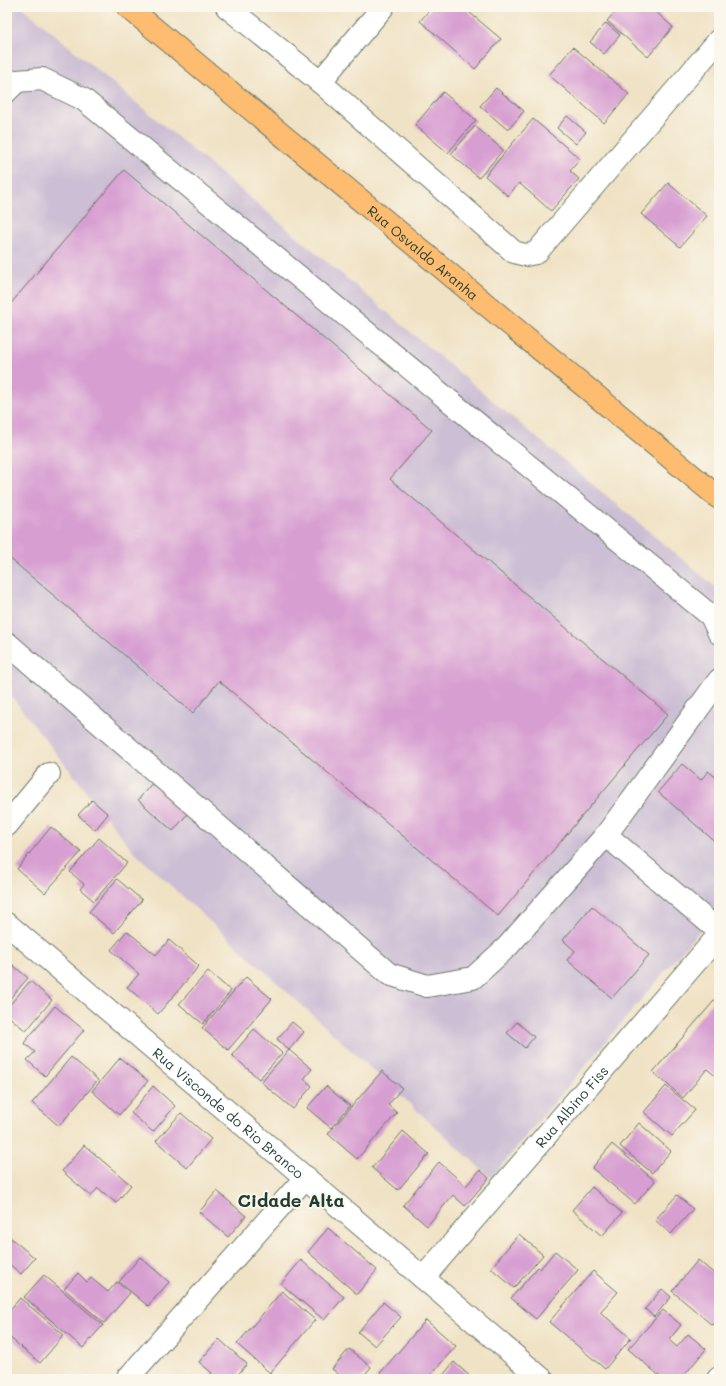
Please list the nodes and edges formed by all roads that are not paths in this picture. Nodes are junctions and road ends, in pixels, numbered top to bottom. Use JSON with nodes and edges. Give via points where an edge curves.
{"nodes":[{"id":1,"x":128,"y":7,"type":"edge"},
{"id":2,"x":227,"y":7,"type":"edge"},
{"id":3,"x":384,"y":7,"type":"edge"},
{"id":4,"x":719,"y":40,"type":"edge"},
{"id":5,"x":320,"y":82,"type":"junction"},
{"id":6,"x":7,"y":91,"type":"edge"},
{"id":7,"x":719,"y":498,"type":"edge"},
{"id":8,"x":719,"y":633,"type":"edge"},
{"id":9,"x":7,"y":644,"type":"edge"},
{"id":10,"x":719,"y":680,"type":"edge"},
{"id":11,"x":49,"y":774,"type":"dead end"},
{"id":12,"x":7,"y":825,"type":"edge"},
{"id":13,"x":606,"y":836,"type":"junction"},
{"id":14,"x":7,"y":924,"type":"edge"},
{"id":15,"x":719,"y":931,"type":"edge"},
{"id":16,"x":719,"y":935,"type":"edge"},
{"id":17,"x":306,"y":1177,"type":"junction"},
{"id":18,"x":423,"y":1278,"type":"junction"},
{"id":19,"x":127,"y":1379,"type":"edge"},
{"id":20,"x":542,"y":1379,"type":"edge"}],
"edges":[{"from":1,"to":7,"type":"main road","name":"Rua Osvaldo Aranha"},
{"from":2,"to":5,"type":"street"},
{"from":3,"to":5,"type":"street"},
{"from":4,"to":5,"type":"street","via":[[536,253],[525,255],[514,252]]},
{"from":6,"to":8,"type":"street","via":[[17,81],[42,79],[83,99],[711,616]]},
{"from":9,"to":13,"type":"street","via":[[389,974],[427,986],[473,978],[508,946]]},
{"from":10,"to":13,"type":"street"},
{"from":11,"to":12,"type":"street"},
{"from":13,"to":15,"type":"street"},
{"from":14,"to":17,"type":"street","name":"Rua Visconde do Rio Branco"},
{"from":16,"to":18,"type":"street","name":"Rua Albino Fiss"},
{"from":17,"to":18,"type":"street","name":"Rua Visconde do Rio Branco"},
{"from":17,"to":19,"type":"street"},
{"from":18,"to":20,"type":"street","name":"Rua Visconde do Rio Branco"}]}
